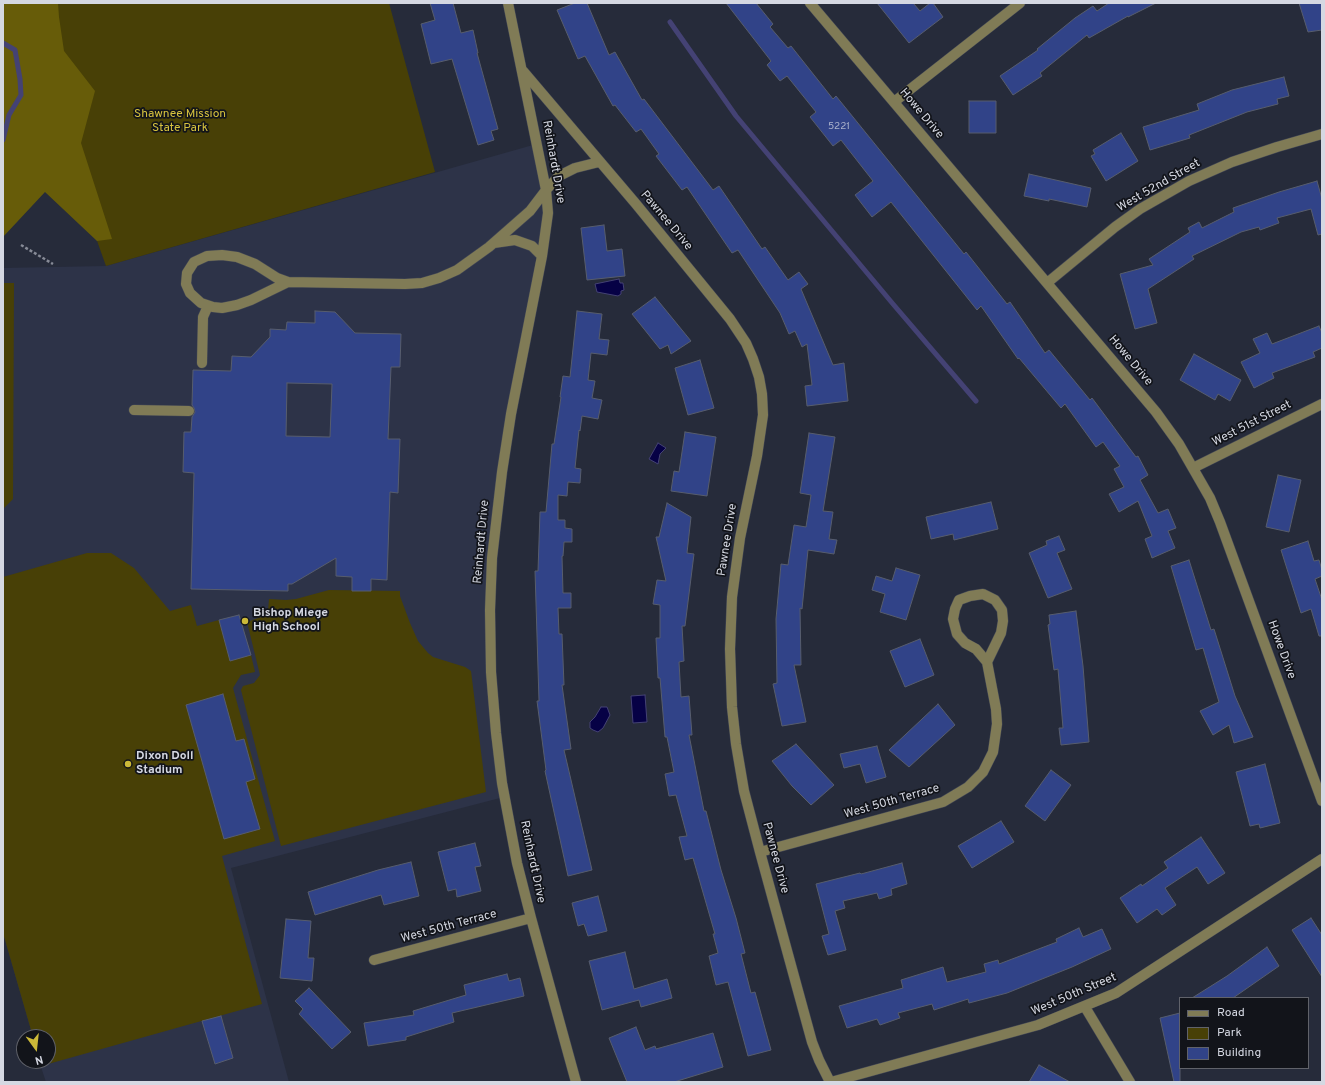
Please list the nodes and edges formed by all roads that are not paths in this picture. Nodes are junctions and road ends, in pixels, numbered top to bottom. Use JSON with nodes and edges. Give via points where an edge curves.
{"nodes":[{"id":1,"x":508,"y":3,"type":"edge"},
{"id":2,"x":810,"y":3,"type":"edge"},
{"id":3,"x":1020,"y":3,"type":"edge"},
{"id":4,"x":523,"y":71,"type":"junction"},
{"id":5,"x":894,"y":102,"type":"junction"},
{"id":6,"x":1322,"y":134,"type":"edge"},
{"id":7,"x":599,"y":162,"type":"junction"},
{"id":8,"x":546,"y":190,"type":"junction"},
{"id":9,"x":494,"y":243,"type":"junction"},
{"id":10,"x":542,"y":256,"type":"junction"},
{"id":11,"x":288,"y":282,"type":"junction"},
{"id":12,"x":1047,"y":283,"type":"junction"},
{"id":13,"x":208,"y":306,"type":"junction"},
{"id":14,"x":202,"y":363,"type":"dead end"},
{"id":15,"x":1322,"y":404,"type":"edge"},
{"id":16,"x":134,"y":410,"type":"dead end"},
{"id":17,"x":189,"y":411,"type":"dead end"},
{"id":18,"x":1193,"y":468,"type":"junction"},
{"id":19,"x":987,"y":662,"type":"junction"},
{"id":20,"x":1322,"y":801,"type":"edge"},
{"id":21,"x":760,"y":852,"type":"junction"},
{"id":22,"x":1322,"y":859,"type":"edge"},
{"id":23,"x":531,"y":918,"type":"junction"},
{"id":24,"x":374,"y":960,"type":"dead end"},
{"id":25,"x":1084,"y":1007,"type":"junction"},
{"id":26,"x":576,"y":1082,"type":"edge"},
{"id":27,"x":831,"y":1082,"type":"edge"},
{"id":28,"x":1130,"y":1082,"type":"edge"}],
"edges":[{"from":1,"to":4,"type":"street","name":"Reinhardt Drive"},
{"from":2,"to":5,"type":"street","name":"Howe Drive"},
{"from":3,"to":5,"type":"street"},
{"from":4,"to":7,"type":"street","name":"Pawnee Drive"},
{"from":4,"to":8,"type":"street","name":"Reinhardt Drive"},
{"from":5,"to":12,"type":"street","name":"Howe Drive"},
{"from":6,"to":12,"type":"street","name":"West 52nd Street","via":[[1232,162],[1189,181],[1140,209]]},
{"from":7,"to":8,"type":"street","via":[[575,168],[559,176]]},
{"from":7,"to":21,"type":"street","name":"Pawnee Drive","via":[[730,319],[746,343],[759,377],[763,415],[740,538],[732,597],[730,649],[736,744],[744,791]]},
{"from":8,"to":9,"type":"street","via":[[530,211]]},
{"from":8,"to":10,"type":"street","name":"Reinhardt Drive","via":[[548,213]]},
{"from":9,"to":10,"type":"street","via":[[515,240],[532,246]]},
{"from":9,"to":11,"type":"street","via":[[451,273],[422,283]]},
{"from":10,"to":23,"type":"street","name":"Reinhardt Drive","via":[[502,472],[492,558],[490,610],[491,672],[502,784]]},
{"from":11,"to":13,"type":"street","via":[[237,305],[222,308]]},
{"from":11,"to":13,"type":"street","via":[[238,258],[222,254],[207,256],[194,262],[187,274],[186,284],[190,293]]},
{"from":12,"to":18,"type":"street","name":"Howe Drive","via":[[1156,412]]},
{"from":13,"to":14,"type":"street","via":[[203,317]]},
{"from":15,"to":18,"type":"street","name":"West 51st Street"},
{"from":16,"to":17,"type":"street"},
{"from":18,"to":20,"type":"street","name":"Howe Drive","via":[[1220,522]]},
{"from":19,"to":19,"type":"street","via":[[1001,633],[1002,610],[995,600],[983,594],[970,596],[959,600],[954,609],[953,619],[957,634]]},
{"from":19,"to":21,"type":"street","name":"West 50th Terrace","via":[[997,724],[993,752],[983,772],[968,788],[944,802]]},
{"from":21,"to":27,"type":"street","name":"Pawnee Drive","via":[[812,1042]]},
{"from":22,"to":25,"type":"street","name":"West 50th Street","via":[[1116,993]]},
{"from":23,"to":24,"type":"street","name":"West 50th Terrace"},
{"from":23,"to":26,"type":"street","name":"Reinhardt Drive"},
{"from":25,"to":27,"type":"street","name":"West 50th Street","via":[[1007,1035]]},
{"from":25,"to":28,"type":"street"}]}
